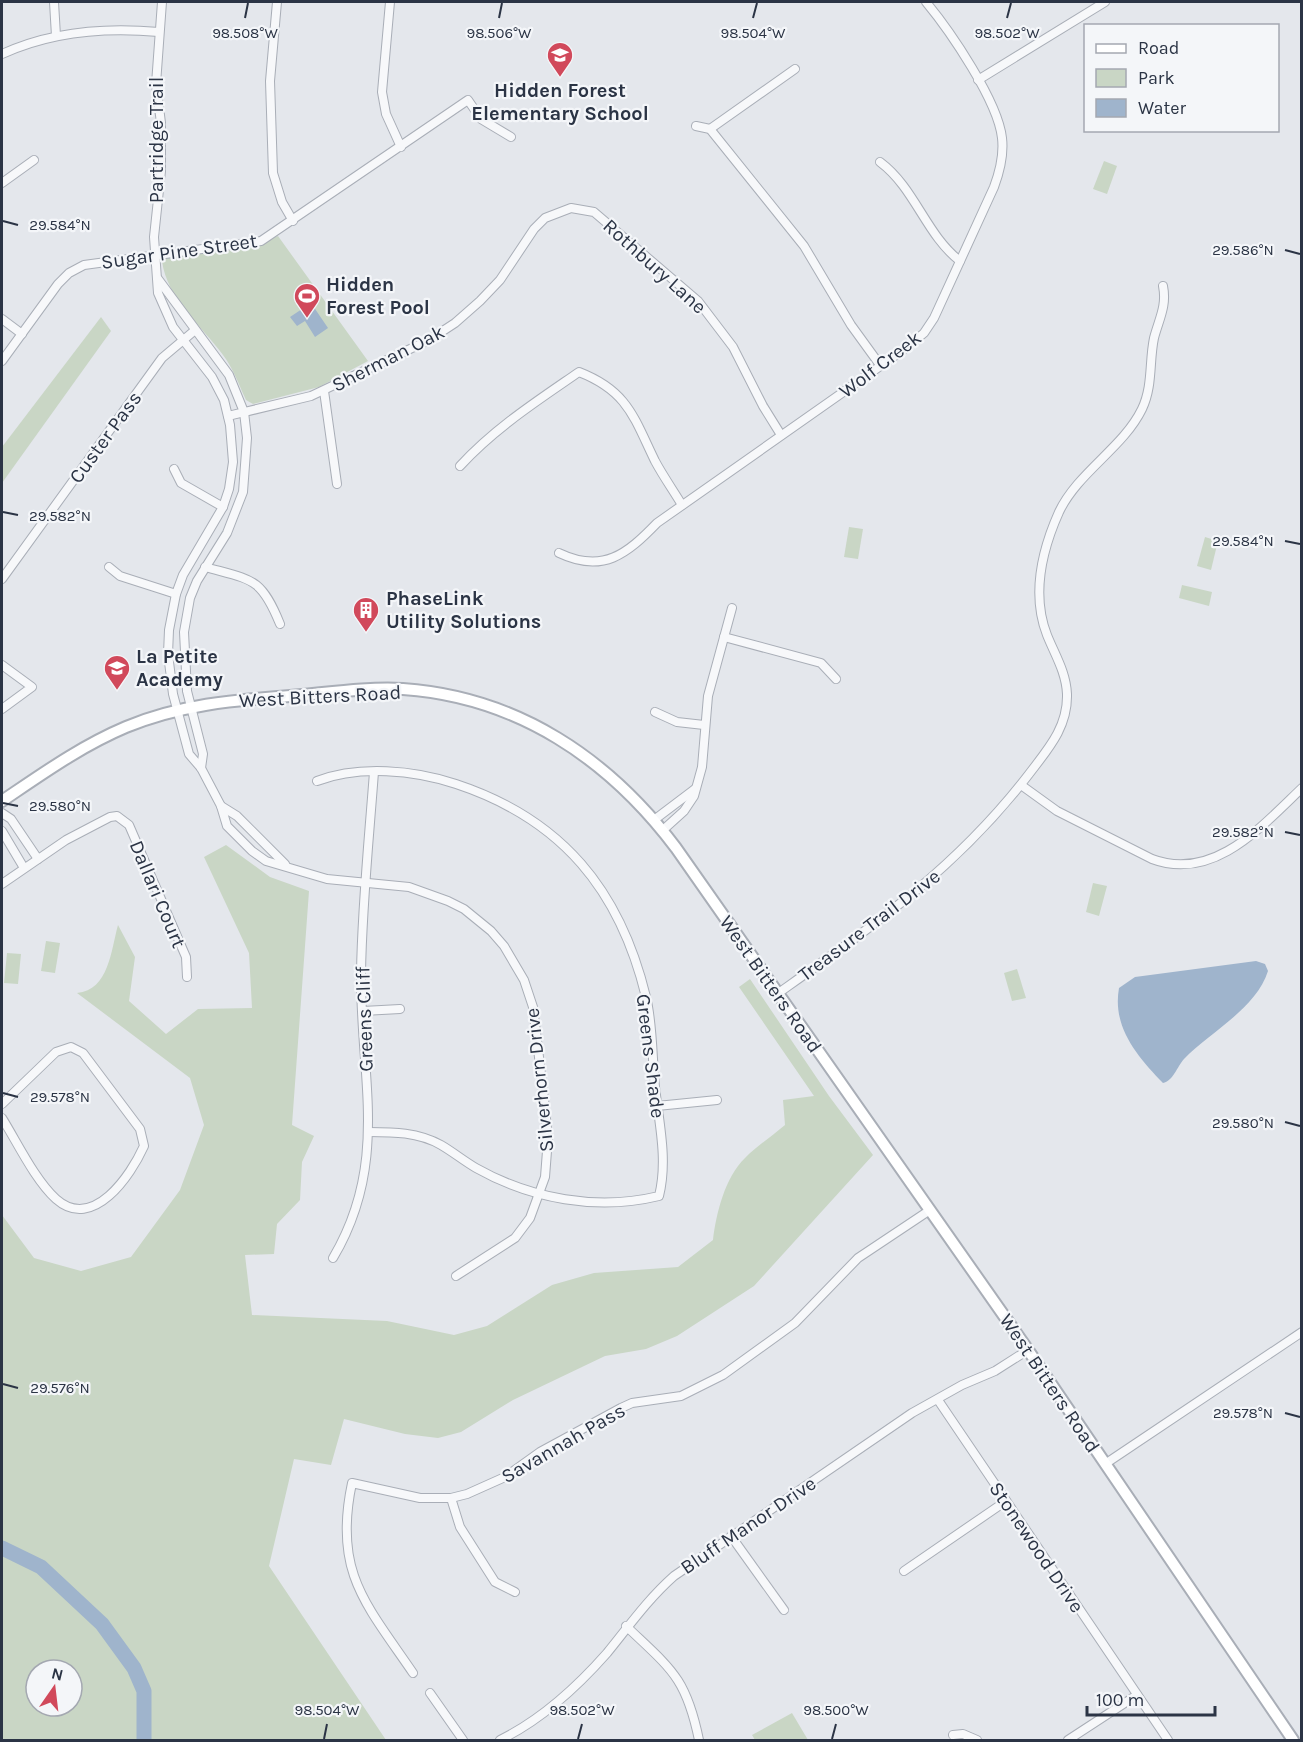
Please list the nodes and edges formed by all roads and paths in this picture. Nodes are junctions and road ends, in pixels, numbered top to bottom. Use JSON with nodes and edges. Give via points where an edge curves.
{"nodes":[{"id":1,"x":54,"y":2,"type":"edge"},
{"id":2,"x":162,"y":2,"type":"edge"},
{"id":3,"x":277,"y":2,"type":"edge"},
{"id":4,"x":390,"y":2,"type":"edge"},
{"id":5,"x":926,"y":2,"type":"edge"},
{"id":6,"x":1105,"y":2,"type":"edge"},
{"id":7,"x":1080,"y":18,"type":"junction"},
{"id":8,"x":1084,"y":24,"type":"edge"},
{"id":9,"x":159,"y":33,"type":"junction"},
{"id":10,"x":56,"y":36,"type":"junction"},
{"id":11,"x":2,"y":54,"type":"edge"},
{"id":12,"x":795,"y":69,"type":"dead end"},
{"id":13,"x":978,"y":80,"type":"junction"},
{"id":14,"x":696,"y":126,"type":"dead end"},
{"id":15,"x":710,"y":129,"type":"junction"},
{"id":16,"x":511,"y":137,"type":"dead end"},
{"id":17,"x":401,"y":147,"type":"junction"},
{"id":18,"x":34,"y":160,"type":"dead end"},
{"id":19,"x":880,"y":162,"type":"dead end"},
{"id":20,"x":2,"y":183,"type":"edge"},
{"id":21,"x":571,"y":208,"type":"joint"},
{"id":22,"x":293,"y":221,"type":"junction"},
{"id":23,"x":154,"y":256,"type":"junction"},
{"id":24,"x":960,"y":261,"type":"junction"},
{"id":25,"x":159,"y":279,"type":"junction"},
{"id":26,"x":1163,"y":286,"type":"dead end"},
{"id":27,"x":2,"y":319,"type":"edge"},
{"id":28,"x":194,"y":331,"type":"junction"},
{"id":29,"x":22,"y":334,"type":"junction"},
{"id":30,"x":183,"y":340,"type":"junction"},
{"id":31,"x":2,"y":361,"type":"edge"},
{"id":32,"x":880,"y":365,"type":"junction"},
{"id":33,"x":324,"y":391,"type":"junction"},
{"id":34,"x":244,"y":412,"type":"junction"},
{"id":35,"x":228,"y":416,"type":"junction"},
{"id":36,"x":782,"y":435,"type":"junction"},
{"id":37,"x":460,"y":466,"type":"dead end"},
{"id":38,"x":174,"y":469,"type":"dead end"},
{"id":39,"x":336,"y":484,"type":"dead end"},
{"id":40,"x":682,"y":505,"type":"junction"},
{"id":41,"x":222,"y":507,"type":"junction"},
{"id":42,"x":214,"y":525,"type":"junction"},
{"id":43,"x":227,"y":533,"type":"junction"},
{"id":44,"x":559,"y":553,"type":"dead end"},
{"id":45,"x":109,"y":567,"type":"dead end"},
{"id":46,"x":205,"y":567,"type":"junction"},
{"id":47,"x":2,"y":579,"type":"edge"},
{"id":48,"x":176,"y":594,"type":"junction"},
{"id":49,"x":732,"y":608,"type":"dead end"},
{"id":50,"x":280,"y":624,"type":"dead end"},
{"id":51,"x":724,"y":638,"type":"junction"},
{"id":52,"x":2,"y":665,"type":"edge"},
{"id":53,"x":836,"y":679,"type":"dead end"},
{"id":54,"x":191,"y":707,"type":"junction"},
{"id":55,"x":2,"y":709,"type":"edge"},
{"id":56,"x":177,"y":710,"type":"junction"},
{"id":57,"x":655,"y":712,"type":"dead end"},
{"id":58,"x":705,"y":725,"type":"junction"},
{"id":59,"x":201,"y":768,"type":"junction"},
{"id":60,"x":374,"y":772,"type":"junction"},
{"id":61,"x":317,"y":781,"type":"dead end"},
{"id":62,"x":1021,"y":785,"type":"junction"},
{"id":63,"x":1302,"y":788,"type":"edge"},
{"id":64,"x":2,"y":801,"type":"edge"},
{"id":65,"x":685,"y":802,"type":"junction"},
{"id":66,"x":220,"y":806,"type":"junction"},
{"id":67,"x":2,"y":813,"type":"edge"},
{"id":68,"x":654,"y":820,"type":"junction"},
{"id":69,"x":663,"y":830,"type":"junction"},
{"id":70,"x":2,"y":831,"type":"edge"},
{"id":71,"x":256,"y":834,"type":"junction"},
{"id":72,"x":247,"y":845,"type":"junction"},
{"id":73,"x":38,"y":859,"type":"junction"},
{"id":74,"x":286,"y":865,"type":"junction"},
{"id":75,"x":24,"y":868,"type":"junction"},
{"id":76,"x":2,"y":884,"type":"edge"},
{"id":77,"x":366,"y":885,"type":"junction"},
{"id":78,"x":187,"y":977,"type":"dead end"},
{"id":79,"x":777,"y":994,"type":"junction"},
{"id":80,"x":400,"y":1009,"type":"dead end"},
{"id":81,"x":363,"y":1011,"type":"junction"},
{"id":82,"x":717,"y":1100,"type":"dead end"},
{"id":83,"x":2,"y":1104,"type":"edge"},
{"id":84,"x":657,"y":1106,"type":"junction"},
{"id":85,"x":2,"y":1118,"type":"edge"},
{"id":86,"x":369,"y":1132,"type":"junction"},
{"id":87,"x":540,"y":1194,"type":"junction"},
{"id":88,"x":930,"y":1210,"type":"junction"},
{"id":89,"x":333,"y":1258,"type":"dead end"},
{"id":90,"x":456,"y":1276,"type":"dead end"},
{"id":91,"x":1302,"y":1332,"type":"edge"},
{"id":92,"x":1028,"y":1350,"type":"junction"},
{"id":93,"x":938,"y":1400,"type":"junction"},
{"id":94,"x":1105,"y":1464,"type":"junction"},
{"id":95,"x":451,"y":1498,"type":"junction"},
{"id":96,"x":1006,"y":1501,"type":"junction"},
{"id":97,"x":731,"y":1536,"type":"junction"},
{"id":98,"x":904,"y":1571,"type":"dead end"},
{"id":99,"x":515,"y":1592,"type":"dead end"},
{"id":100,"x":783,"y":1610,"type":"dead end"},
{"id":101,"x":626,"y":1626,"type":"junction"},
{"id":102,"x":413,"y":1673,"type":"dead end"},
{"id":103,"x":430,"y":1693,"type":"dead end"},
{"id":104,"x":1137,"y":1695,"type":"junction"},
{"id":105,"x":953,"y":1735,"type":"dead end"},
{"id":106,"x":463,"y":1740,"type":"edge"},
{"id":107,"x":500,"y":1740,"type":"edge"},
{"id":108,"x":699,"y":1740,"type":"edge"},
{"id":109,"x":977,"y":1740,"type":"edge"},
{"id":110,"x":1068,"y":1740,"type":"edge"},
{"id":111,"x":1168,"y":1740,"type":"edge"},
{"id":112,"x":1293,"y":1740,"type":"edge"}],
"edges":[{"from":1,"to":10,"type":"street"},
{"from":2,"to":9,"type":"street","name":"Partridge Trail"},
{"from":3,"to":22,"type":"street","via":[[270,81],[273,173]]},
{"from":4,"to":17,"type":"street","via":[[382,92],[386,114]]},
{"from":5,"to":13,"type":"street","name":"Wolf Creek"},
{"from":6,"to":7,"type":"street"},
{"from":7,"to":8,"type":"street"},
{"from":7,"to":13,"type":"street"},
{"from":9,"to":10,"type":"street","via":[[93,30]]},
{"from":9,"to":23,"type":"street","name":"Partridge Trail","via":[[156,84],[161,171]]},
{"from":10,"to":11,"type":"street"},
{"from":12,"to":15,"type":"street"},
{"from":13,"to":24,"type":"street","name":"Wolf Creek","via":[[998,118],[1002,156],[994,187]]},
{"from":14,"to":15,"type":"street"},
{"from":15,"to":32,"type":"street","via":[[804,246]]},
{"from":16,"to":17,"type":"street","name":"Sugar Pine Street","via":[[481,119],[468,100]]},
{"from":17,"to":22,"type":"street","name":"Sugar Pine Street"},
{"from":18,"to":20,"type":"street"},
{"from":19,"to":24,"type":"street","via":[[893,173],[939,241]]},
{"from":21,"to":33,"type":"street","name":"Sherman Oak","via":[[545,218],[500,280],[455,323],[429,340]]},
{"from":21,"to":36,"type":"street","name":"Rothbury Lane","via":[[594,212],[698,301],[733,347]]},
{"from":22,"to":23,"type":"street","name":"Sugar Pine Street","via":[[261,241]]},
{"from":23,"to":25,"type":"street","name":"Partridge Trail"},
{"from":23,"to":29,"type":"street","name":"Sugar Pine Street","via":[[94,263],[69,273]]},
{"from":24,"to":32,"type":"street","name":"Wolf Creek","via":[[924,333]]},
{"from":25,"to":28,"type":"street","name":"Partridge Trail"},
{"from":25,"to":30,"type":"street","name":"Partridge Trail","via":[[158,293],[165,312]]},
{"from":26,"to":62,"type":"street","name":"Treasure Trail Drive","via":[[1164,309],[1154,338],[1152,377],[1143,408],[1064,504],[1043,557],[1040,608],[1046,633],[1063,668],[1067,702],[1058,735]]},
{"from":27,"to":29,"type":"street"},
{"from":28,"to":30,"type":"street","name":"Custer Pass"},
{"from":28,"to":34,"type":"street","name":"Partridge Trail","via":[[229,375]]},
{"from":29,"to":31,"type":"street","name":"Sugar Pine Street"},
{"from":30,"to":35,"type":"street","name":"Partridge Trail","via":[[212,377]]},
{"from":30,"to":47,"type":"street","name":"Custer Pass","via":[[162,358]]},
{"from":32,"to":36,"type":"street","name":"Wolf Creek"},
{"from":33,"to":34,"type":"street","name":"Sherman Oak"},
{"from":33,"to":39,"type":"street"},
{"from":34,"to":35,"type":"street","name":"Sherman Oak"},
{"from":34,"to":43,"type":"street","name":"Partridge Trail","via":[[246,476]]},
{"from":35,"to":41,"type":"street","name":"Partridge Trail","via":[[233,462]]},
{"from":36,"to":40,"type":"street","name":"Wolf Creek"},
{"from":37,"to":40,"type":"street","via":[[497,430],[579,372],[609,387],[630,409]]},
{"from":38,"to":41,"type":"street","via":[[181,483]]},
{"from":40,"to":44,"type":"street","name":"Wolf Creek","via":[[614,559],[582,562]]},
{"from":41,"to":42,"type":"street","name":"Partridge Trail"},
{"from":42,"to":43,"type":"street"},
{"from":42,"to":48,"type":"street","name":"Partridge Trail","via":[[183,575]]},
{"from":43,"to":46,"type":"street","name":"Partridge Trail"},
{"from":45,"to":48,"type":"street","via":[[120,576]]},
{"from":46,"to":50,"type":"street","via":[[256,583],[269,598]]},
{"from":46,"to":54,"type":"street","name":"Partridge Trail","via":[[190,598],[184,632],[184,665]]},
{"from":48,"to":56,"type":"street","name":"Partridge Trail","via":[[168,654]]},
{"from":49,"to":51,"type":"street"},
{"from":51,"to":53,"type":"street","via":[[821,663]]},
{"from":51,"to":58,"type":"street","via":[[708,696]]},
{"from":52,"to":55,"type":"street","via":[[32,687]]},
{"from":54,"to":56,"type":"main road","name":"West Bitters Road"},
{"from":54,"to":59,"type":"street","name":"Silverhorn Drive","via":[[203,754]]},
{"from":54,"to":68,"type":"main road","name":"West Bitters Road","via":[[364,690],[404,690],[476,703],[541,728],[584,754]]},
{"from":56,"to":59,"type":"street","name":"Silverhorn Drive","via":[[189,754]]},
{"from":56,"to":64,"type":"main road","name":"West Bitters Road","via":[[89,744]]},
{"from":57,"to":58,"type":"street","via":[[677,722]]},
{"from":58,"to":65,"type":"street","via":[[702,767],[695,789]]},
{"from":59,"to":66,"type":"street","name":"Silverhorn Drive"},
{"from":60,"to":61,"type":"street","name":"Greens Shade","via":[[335,774]]},
{"from":60,"to":77,"type":"street","name":"Greens Cliff"},
{"from":60,"to":84,"type":"street","name":"Greens Shade","via":[[427,776],[493,798],[542,826],[576,856],[601,887],[633,952],[646,999]]},
{"from":62,"to":63,"type":"street","via":[[1056,811],[1152,859],[1184,866],[1217,858],[1233,848]]},
{"from":62,"to":79,"type":"street","name":"Treasure Trail Drive","via":[[949,864],[909,899]]},
{"from":65,"to":68,"type":"street"},
{"from":65,"to":69,"type":"street"},
{"from":66,"to":71,"type":"street","name":"Silverhorn Drive"},
{"from":66,"to":72,"type":"street","name":"Silverhorn Drive","via":[[227,826]]},
{"from":67,"to":73,"type":"street","via":[[11,819]]},
{"from":68,"to":69,"type":"main road","name":"West Bitters Road"},
{"from":69,"to":79,"type":"main road","name":"West Bitters Road"},
{"from":70,"to":75,"type":"street"},
{"from":71,"to":72,"type":"street"},
{"from":71,"to":74,"type":"street","name":"Silverhorn Drive"},
{"from":72,"to":74,"type":"street","name":"Silverhorn Drive","via":[[267,861]]},
{"from":73,"to":75,"type":"street"},
{"from":73,"to":78,"type":"street","name":"Dallari Court","via":[[110,817],[117,816],[129,825],[186,957]]},
{"from":74,"to":77,"type":"street","name":"Silverhorn Drive","via":[[327,879]]},
{"from":75,"to":76,"type":"street"},
{"from":77,"to":81,"type":"street","name":"Greens Cliff"},
{"from":77,"to":87,"type":"street","name":"Silverhorn Drive","via":[[409,887],[464,909],[490,931],[515,963],[533,1007],[544,1099],[548,1160]]},
{"from":79,"to":88,"type":"main road","name":"West Bitters Road"},
{"from":80,"to":81,"type":"street"},
{"from":81,"to":86,"type":"street","name":"Greens Cliff"},
{"from":82,"to":84,"type":"street"},
{"from":83,"to":85,"type":"street","via":[[56,1052],[70,1047],[83,1053],[140,1129],[144,1146],[113,1196],[93,1207],[69,1206],[50,1192]]},
{"from":84,"to":87,"type":"street","name":"Greens Shade","via":[[663,1164],[659,1196],[603,1203]]},
{"from":86,"to":87,"type":"street","via":[[402,1132],[430,1140],[475,1167]]},
{"from":86,"to":89,"type":"street","name":"Greens Cliff","via":[[367,1166],[358,1203]]},
{"from":87,"to":90,"type":"street","name":"Silverhorn Drive","via":[[530,1218],[515,1238]]},
{"from":88,"to":92,"type":"main road","name":"West Bitters Road"},
{"from":88,"to":95,"type":"street","name":"Savannah Pass","via":[[858,1258],[795,1323],[723,1375],[681,1396],[632,1403],[540,1452],[492,1484]]},
{"from":91,"to":94,"type":"street"},
{"from":92,"to":93,"type":"street","name":"Bluff Manor Drive"},
{"from":92,"to":94,"type":"main road","name":"West Bitters Road"},
{"from":93,"to":96,"type":"street","name":"Stonewood Drive"},
{"from":93,"to":97,"type":"street","name":"Bluff Manor Drive","via":[[912,1413]]},
{"from":94,"to":112,"type":"main road","name":"West Bitters Road"},
{"from":95,"to":99,"type":"street","via":[[460,1527],[495,1582]]},
{"from":95,"to":102,"type":"street","name":"Savannah Pass","via":[[406,1497],[352,1483],[345,1531],[350,1563],[367,1605]]},
{"from":96,"to":98,"type":"street"},
{"from":96,"to":104,"type":"street","name":"Stonewood Drive"},
{"from":97,"to":100,"type":"street"},
{"from":97,"to":101,"type":"street","name":"Bluff Manor Drive","via":[[674,1576]]},
{"from":101,"to":107,"type":"street","name":"Bluff Manor Drive","via":[[608,1651],[557,1703]]},
{"from":101,"to":108,"type":"street","via":[[679,1679],[692,1706]]},
{"from":103,"to":106,"type":"street"},
{"from":104,"to":110,"type":"street"},
{"from":104,"to":111,"type":"street","name":"Stonewood Drive"},
{"from":105,"to":109,"type":"street","via":[[963,1734]]}]}
